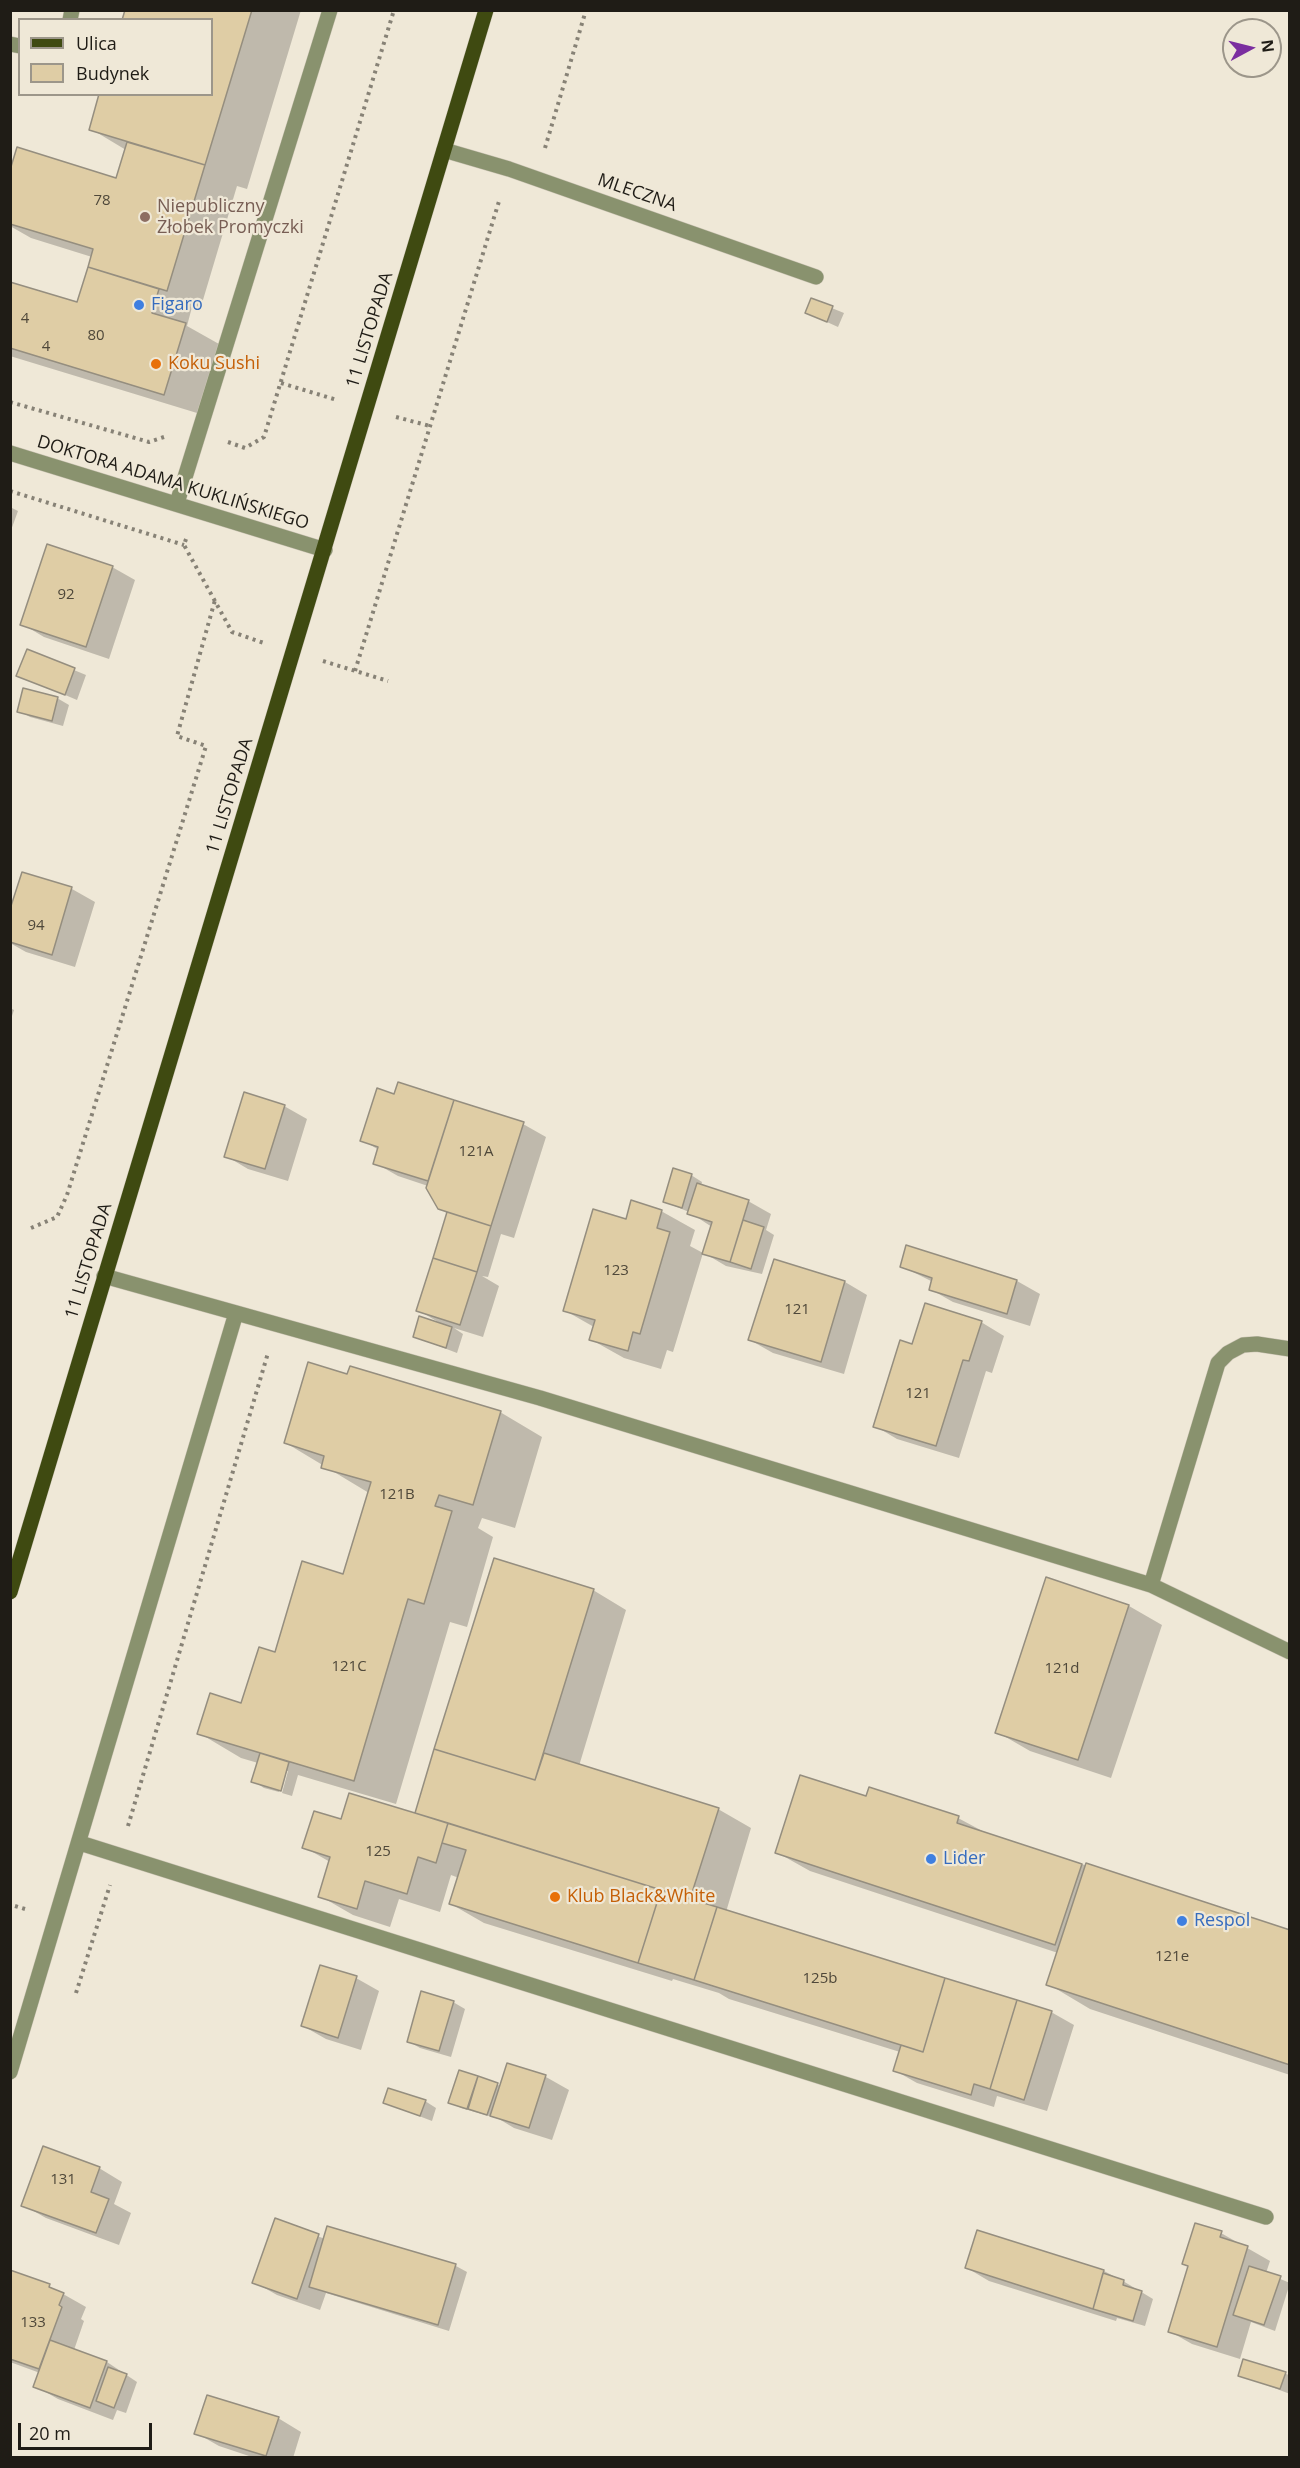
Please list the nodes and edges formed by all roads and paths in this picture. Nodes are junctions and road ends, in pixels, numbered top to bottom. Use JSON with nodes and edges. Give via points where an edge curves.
{"nodes":[{"id":1,"x":330,"y":10,"type":"edge"},
{"id":2,"x":394,"y":10,"type":"edge"},
{"id":3,"x":486,"y":10,"type":"edge"},
{"id":4,"x":586,"y":10,"type":"edge"},
{"id":5,"x":444,"y":150,"type":"junction"},
{"id":6,"x":509,"y":169,"type":"junction"},
{"id":7,"x":535,"y":178,"type":"junction"},
{"id":8,"x":816,"y":277,"type":"dead end"},
{"id":9,"x":10,"y":402,"type":"edge"},
{"id":10,"x":168,"y":436,"type":"dead end"},
{"id":11,"x":264,"y":437,"type":"dead end"},
{"id":12,"x":10,"y":453,"type":"edge"},
{"id":13,"x":10,"y":491,"type":"edge"},
{"id":14,"x":177,"y":503,"type":"junction"},
{"id":15,"x":184,"y":545,"type":"dead end"},
{"id":16,"x":325,"y":550,"type":"junction"},
{"id":17,"x":215,"y":600,"type":"dead end"},
{"id":18,"x":355,"y":671,"type":"dead end"},
{"id":19,"x":31,"y":1228,"type":"dead end"},
{"id":20,"x":104,"y":1276,"type":"junction"},
{"id":21,"x":236,"y":1313,"type":"junction"},
{"id":22,"x":276,"y":1325,"type":"junction"},
{"id":23,"x":1290,"y":1349,"type":"edge"},
{"id":24,"x":1151,"y":1586,"type":"junction"},
{"id":25,"x":10,"y":1592,"type":"edge"},
{"id":26,"x":1290,"y":1652,"type":"edge"},
{"id":27,"x":80,"y":1843,"type":"junction"},
{"id":28,"x":119,"y":1856,"type":"junction"},
{"id":29,"x":76,"y":1993,"type":"dead end"},
{"id":30,"x":10,"y":2072,"type":"edge"},
{"id":31,"x":1266,"y":2217,"type":"dead end"}],
"edges":[{"from":1,"to":14,"type":"street"},
{"from":2,"to":11,"type":"path"},
{"from":3,"to":5,"type":"main road","name":"11 LISTOPADA"},
{"from":4,"to":7,"type":"path"},
{"from":5,"to":6,"type":"street","name":"MLECZNA"},
{"from":5,"to":16,"type":"main road","name":"11 LISTOPADA"},
{"from":6,"to":7,"type":"street","name":"MLECZNA"},
{"from":6,"to":18,"type":"path"},
{"from":7,"to":8,"type":"street","name":"MLECZNA"},
{"from":9,"to":10,"type":"path","via":[[149,442]]},
{"from":12,"to":14,"type":"street","name":"DOKTORA ADAMA KUKLIŃSKIEGO"},
{"from":13,"to":15,"type":"path"},
{"from":14,"to":16,"type":"street","name":"DOKTORA ADAMA KUKLIŃSKIEGO"},
{"from":16,"to":20,"type":"main road","name":"11 LISTOPADA"},
{"from":17,"to":19,"type":"path","via":[[177,736],[206,746],[68,1195],[57,1217]]},
{"from":20,"to":21,"type":"street"},
{"from":20,"to":25,"type":"main road","name":"11 LISTOPADA"},
{"from":21,"to":22,"type":"street"},
{"from":21,"to":27,"type":"street"},
{"from":22,"to":24,"type":"street","via":[[540,1398]]},
{"from":22,"to":28,"type":"path"},
{"from":23,"to":24,"type":"street","via":[[1243,1346],[1218,1363]]},
{"from":24,"to":26,"type":"street"},
{"from":27,"to":28,"type":"street"},
{"from":27,"to":30,"type":"street"},
{"from":28,"to":29,"type":"path"},
{"from":28,"to":31,"type":"street"}]}
